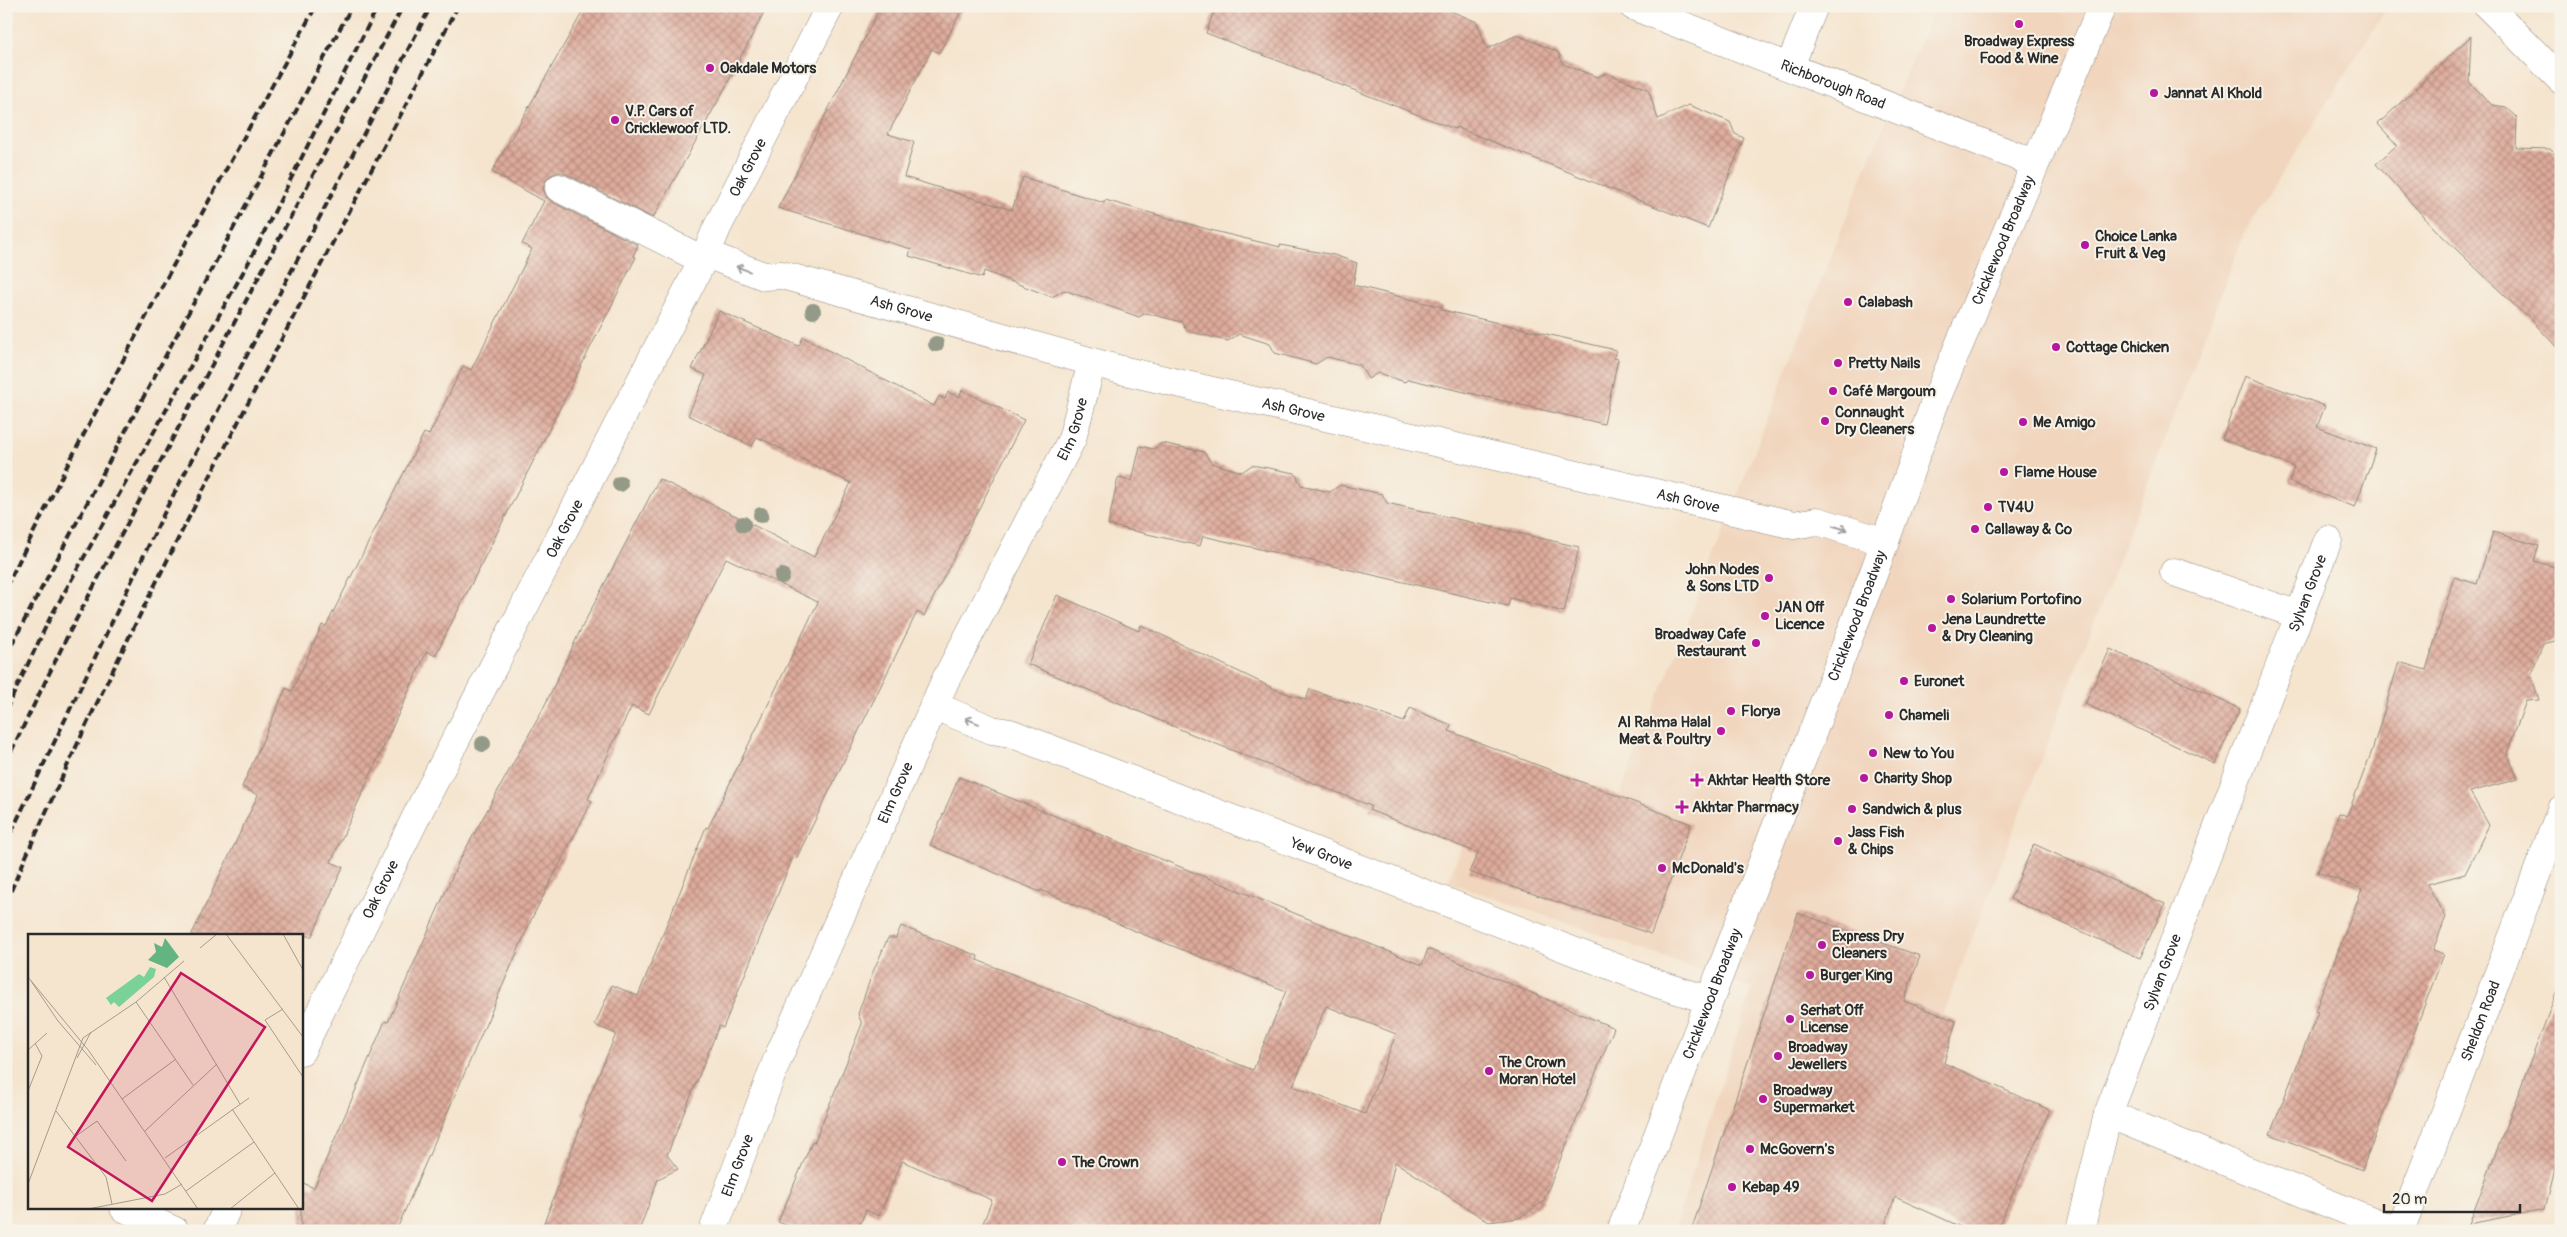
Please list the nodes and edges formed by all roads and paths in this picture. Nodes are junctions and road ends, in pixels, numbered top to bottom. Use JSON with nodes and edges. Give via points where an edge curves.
{"nodes":[{"id":1,"x":830,"y":6,"type":"edge"},
{"id":2,"x":1634,"y":6,"type":"edge"},
{"id":3,"x":1814,"y":6,"type":"edge"},
{"id":4,"x":2102,"y":6,"type":"edge"},
{"id":5,"x":2488,"y":6,"type":"edge"},
{"id":6,"x":1790,"y":66,"type":"junction"},
{"id":7,"x":2561,"y":80,"type":"edge"},
{"id":8,"x":2034,"y":163,"type":"junction"},
{"id":9,"x":560,"y":188,"type":"dead end"},
{"id":10,"x":704,"y":257,"type":"junction"},
{"id":11,"x":1092,"y":362,"type":"junction"},
{"id":12,"x":2328,"y":540,"type":"dead end"},
{"id":13,"x":1885,"y":542,"type":"junction"},
{"id":14,"x":2174,"y":572,"type":"dead end"},
{"id":15,"x":2299,"y":615,"type":"junction"},
{"id":16,"x":934,"y":706,"type":"junction"},
{"id":17,"x":2561,"y":810,"type":"edge"},
{"id":18,"x":1709,"y":1000,"type":"junction"},
{"id":19,"x":302,"y":1049,"type":"edge"},
{"id":20,"x":2108,"y":1114,"type":"junction"},
{"id":21,"x":128,"y":1210,"type":"edge"},
{"id":22,"x":226,"y":1210,"type":"edge"},
{"id":23,"x":175,"y":1231,"type":"edge"},
{"id":24,"x":217,"y":1231,"type":"edge"},
{"id":25,"x":713,"y":1231,"type":"edge"},
{"id":26,"x":1621,"y":1231,"type":"edge"},
{"id":27,"x":2080,"y":1231,"type":"edge"},
{"id":28,"x":2399,"y":1231,"type":"edge"}],
"edges":[{"from":1,"to":10,"type":"street","name":"Oak Grove"},
{"from":2,"to":6,"type":"street","name":"Richborough Road"},
{"from":3,"to":6,"type":"street"},
{"from":4,"to":8,"type":"street","name":"Cricklewood Broadway"},
{"from":5,"to":7,"type":"street"},
{"from":6,"to":8,"type":"street","name":"Richborough Road"},
{"from":8,"to":13,"type":"street","name":"Cricklewood Broadway","via":[[1935,402]]},
{"from":9,"to":10,"type":"street","name":"Ash Grove"},
{"from":11,"to":10,"type":"street","name":"Ash Grove","one_way":true,"via":[[782,275],[764,276]]},
{"from":10,"to":19,"type":"street","name":"Oak Grove","via":[[419,811]]},
{"from":11,"to":13,"type":"street","name":"Ash Grove","one_way":true,"via":[[1794,526],[1817,521]]},
{"from":11,"to":16,"type":"street","name":"Elm Grove","via":[[1072,439]]},
{"from":12,"to":15,"type":"street","name":"Sylvan Grove"},
{"from":13,"to":18,"type":"street","name":"Cricklewood Broadway"},
{"from":14,"to":15,"type":"street"},
{"from":15,"to":20,"type":"street","name":"Sylvan Grove"},
{"from":18,"to":16,"type":"street","name":"Yew Grove","one_way":true,"via":[[1658,984]]},
{"from":16,"to":25,"type":"street","name":"Elm Grove","via":[[777,1060]]},
{"from":17,"to":28,"type":"street","name":"Sheldon Road"},
{"from":18,"to":26,"type":"street","name":"Cricklewood Broadway"},
{"from":20,"to":27,"type":"street","name":"Sylvan Grove"},
{"from":20,"to":28,"type":"street"},
{"from":21,"to":23,"type":"street"},
{"from":22,"to":24,"type":"street"}]}
